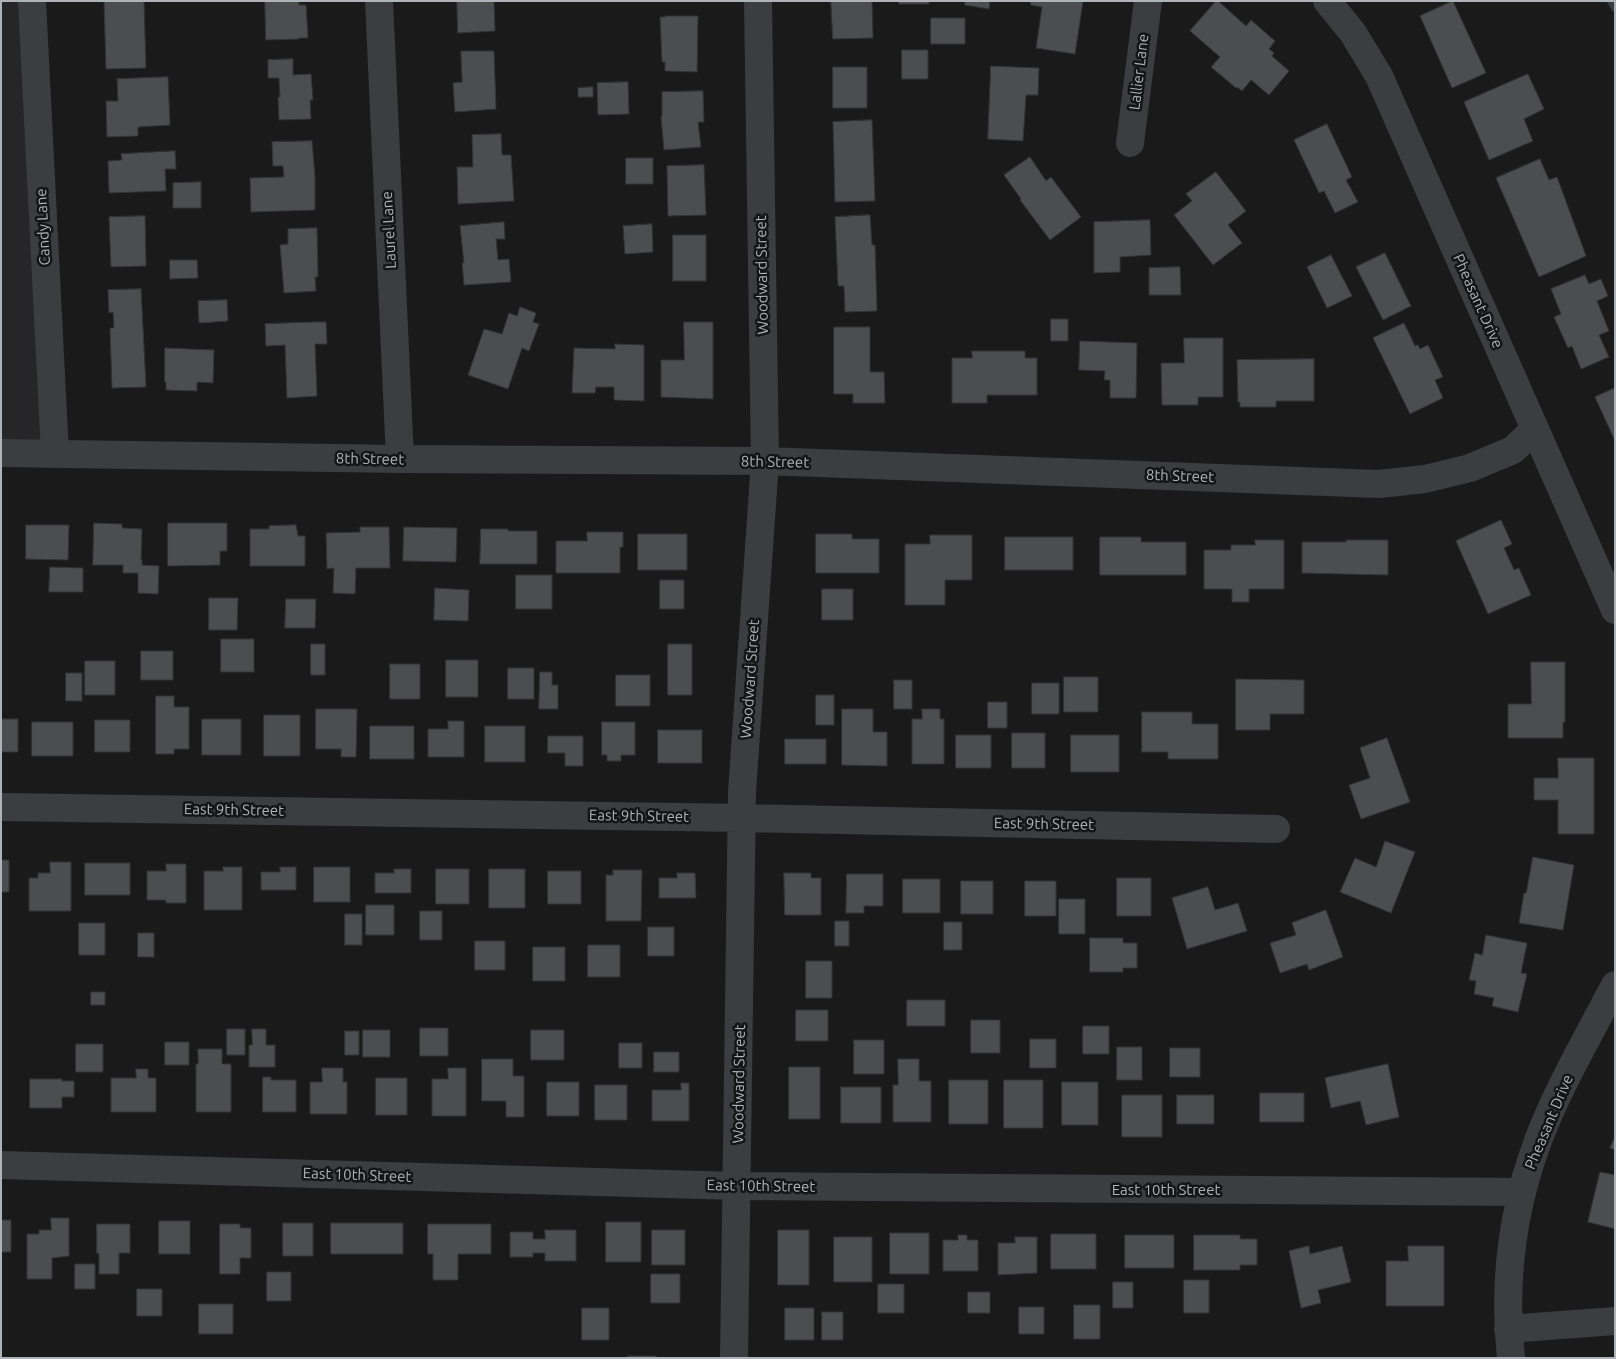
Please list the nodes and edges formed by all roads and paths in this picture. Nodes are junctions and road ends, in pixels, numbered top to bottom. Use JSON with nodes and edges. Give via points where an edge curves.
{"nodes":[{"id":1,"x":32,"y":1,"type":"edge"},
{"id":2,"x":379,"y":1,"type":"edge"},
{"id":3,"x":758,"y":1,"type":"edge"},
{"id":4,"x":1148,"y":1,"type":"edge"},
{"id":5,"x":1327,"y":1,"type":"edge"},
{"id":6,"x":1130,"y":143,"type":"dead end"},
{"id":7,"x":1535,"y":429,"type":"junction"},
{"id":8,"x":1,"y":452,"type":"edge"},
{"id":9,"x":55,"y":454,"type":"junction"},
{"id":10,"x":400,"y":459,"type":"junction"},
{"id":11,"x":765,"y":461,"type":"junction"},
{"id":12,"x":1615,"y":610,"type":"edge"},
{"id":13,"x":1,"y":806,"type":"edge"},
{"id":14,"x":743,"y":818,"type":"junction"},
{"id":15,"x":1276,"y":829,"type":"dead end"},
{"id":16,"x":1615,"y":986,"type":"edge"},
{"id":17,"x":1,"y":1165,"type":"edge"},
{"id":18,"x":737,"y":1186,"type":"junction"},
{"id":19,"x":1522,"y":1192,"type":"junction"},
{"id":20,"x":1615,"y":1321,"type":"edge"},
{"id":21,"x":1508,"y":1329,"type":"junction"},
{"id":22,"x":734,"y":1358,"type":"edge"},
{"id":23,"x":1511,"y":1358,"type":"edge"}],
"edges":[{"from":1,"to":9,"type":"street","name":"Candy Lane"},
{"from":2,"to":10,"type":"street","name":"Laurel Lane"},
{"from":3,"to":11,"type":"street","name":"Woodward Street"},
{"from":4,"to":6,"type":"street","name":"Lallier Lane"},
{"from":5,"to":7,"type":"street","name":"Pheasant Drive","via":[[1353,33],[1379,76]]},
{"from":7,"to":11,"type":"street","name":"8th Street","via":[[1513,450],[1470,468],[1425,479],[1379,484]]},
{"from":7,"to":12,"type":"street","name":"Pheasant Drive"},
{"from":8,"to":9,"type":"street","name":"8th Street"},
{"from":9,"to":10,"type":"street","name":"8th Street"},
{"from":10,"to":11,"type":"street","name":"8th Street"},
{"from":11,"to":14,"type":"street","name":"Woodward Street","via":[[742,792]]},
{"from":13,"to":14,"type":"street","name":"East 9th Street"},
{"from":14,"to":15,"type":"street","name":"East 9th Street"},
{"from":14,"to":18,"type":"street","name":"Woodward Street"},
{"from":16,"to":19,"type":"street","name":"Pheasant Drive","via":[[1548,1116]]},
{"from":17,"to":18,"type":"street","name":"East 10th Street"},
{"from":18,"to":19,"type":"street","name":"East 10th Street"},
{"from":18,"to":22,"type":"street","name":"Woodward Street"},
{"from":19,"to":21,"type":"street","name":"Pheasant Drive","via":[[1509,1266]]},
{"from":20,"to":21,"type":"street"},
{"from":21,"to":23,"type":"street","name":"Pheasant Drive"}]}
